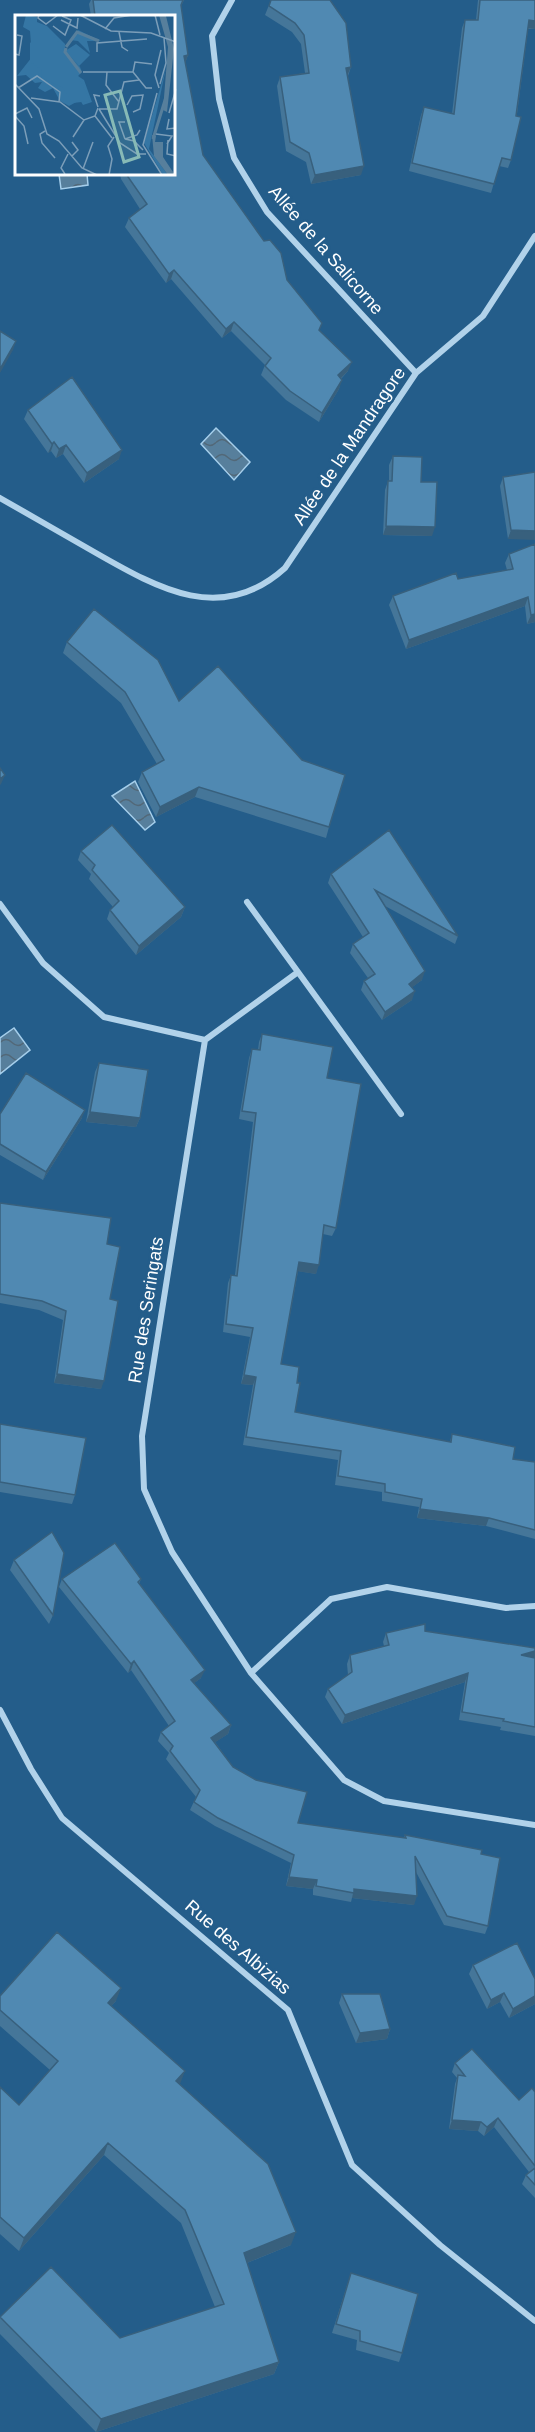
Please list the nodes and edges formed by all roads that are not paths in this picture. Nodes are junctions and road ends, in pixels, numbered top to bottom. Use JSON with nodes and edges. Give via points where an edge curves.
{"nodes":[{"id":1,"x":231,"y":0,"type":"edge"},
{"id":2,"x":535,"y":236,"type":"edge"},
{"id":3,"x":416,"y":373,"type":"junction"},
{"id":4,"x":0,"y":498,"type":"edge"},
{"id":5,"x":247,"y":902,"type":"dead end"},
{"id":6,"x":0,"y":904,"type":"edge"},
{"id":7,"x":298,"y":972,"type":"junction"},
{"id":8,"x":204,"y":1040,"type":"junction"},
{"id":9,"x":401,"y":1114,"type":"dead end"},
{"id":10,"x":535,"y":1606,"type":"edge"},
{"id":11,"x":251,"y":1673,"type":"junction"},
{"id":12,"x":0,"y":1710,"type":"edge"},
{"id":13,"x":535,"y":1825,"type":"edge"},
{"id":14,"x":535,"y":2321,"type":"edge"}],
"edges":[{"from":1,"to":3,"type":"street","name":"Allée de la Salicorne","via":[[212,36],[219,99],[234,159],[267,212]]},
{"from":2,"to":3,"type":"street","name":"Allée de la Mandragore","via":[[483,316]]},
{"from":3,"to":4,"type":"street","name":"Allée de la Mandragore","via":[[285,568],[267,585],[231,598],[179,594],[146,581]]},
{"from":5,"to":7,"type":"street"},
{"from":6,"to":8,"type":"street","via":[[43,963],[104,1017]]},
{"from":7,"to":8,"type":"street"},
{"from":7,"to":9,"type":"street"},
{"from":8,"to":11,"type":"street","name":"Rue des Seringats","via":[[142,1436],[144,1489],[172,1552]]},
{"from":10,"to":11,"type":"street","via":[[506,1608],[387,1587],[331,1599]]},
{"from":11,"to":13,"type":"street","name":"Rue des Seringats","via":[[344,1780],[384,1801]]},
{"from":12,"to":14,"type":"street","name":"Rue des Albizias","via":[[62,1818],[288,2010],[352,2165],[440,2245]]}]}
